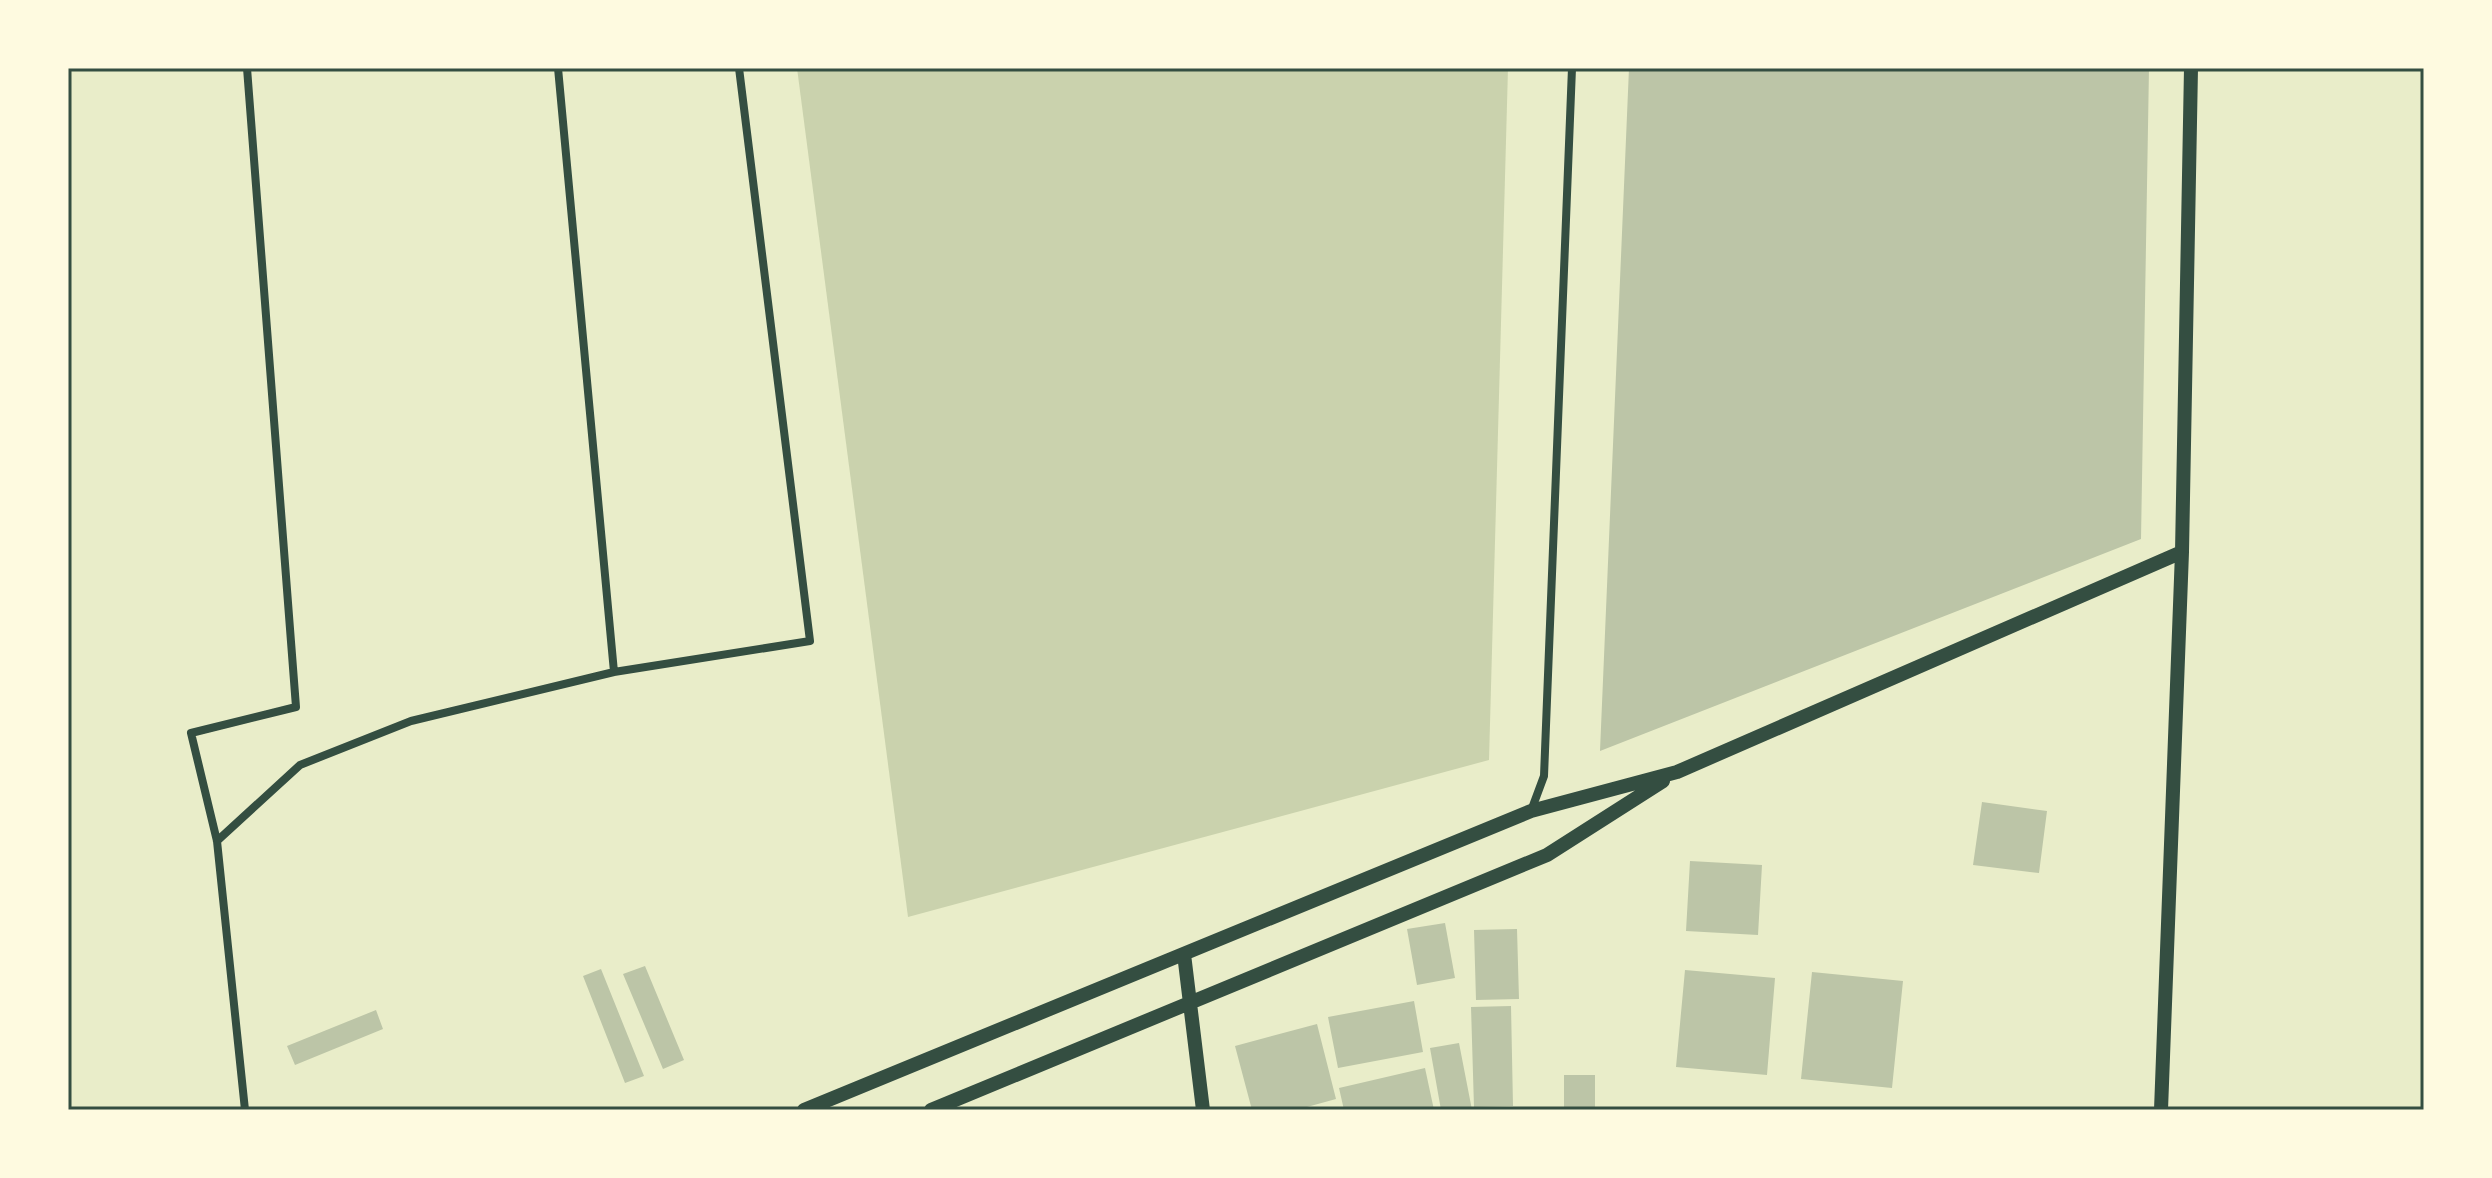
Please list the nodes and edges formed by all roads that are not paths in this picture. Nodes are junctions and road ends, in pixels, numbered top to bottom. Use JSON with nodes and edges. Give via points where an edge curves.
{"nodes":[{"id":1,"x":247,"y":68,"type":"edge"},
{"id":2,"x":558,"y":68,"type":"edge"},
{"id":3,"x":739,"y":68,"type":"edge"},
{"id":4,"x":1572,"y":68,"type":"edge"},
{"id":5,"x":2191,"y":68,"type":"edge"},
{"id":6,"x":2182,"y":552,"type":"junction"},
{"id":7,"x":614,"y":672,"type":"junction"},
{"id":8,"x":1677,"y":772,"type":"junction"},
{"id":9,"x":1531,"y":811,"type":"junction"},
{"id":10,"x":217,"y":841,"type":"junction"},
{"id":11,"x":1184,"y":954,"type":"junction"},
{"id":12,"x":1190,"y":1003,"type":"junction"},
{"id":13,"x":245,"y":1110,"type":"edge"},
{"id":14,"x":804,"y":1110,"type":"edge"},
{"id":15,"x":931,"y":1110,"type":"edge"},
{"id":16,"x":1203,"y":1110,"type":"edge"},
{"id":17,"x":2161,"y":1110,"type":"edge"}],
"edges":[{"from":1,"to":10,"type":"street","via":[[296,707],[191,733]]},
{"from":2,"to":7,"type":"street"},
{"from":3,"to":7,"type":"street","via":[[810,641]]},
{"from":4,"to":9,"type":"street","via":[[1544,776]]},
{"from":5,"to":6,"type":"street"},
{"from":6,"to":8,"type":"street"},
{"from":6,"to":17,"type":"street"},
{"from":7,"to":10,"type":"street","via":[[411,721],[300,765]]},
{"from":8,"to":9,"type":"street"},
{"from":8,"to":12,"type":"street","via":[[1547,855]]},
{"from":9,"to":11,"type":"street"},
{"from":10,"to":13,"type":"street"},
{"from":11,"to":12,"type":"street"},
{"from":11,"to":14,"type":"street"},
{"from":12,"to":15,"type":"street"},
{"from":12,"to":16,"type":"street"}]}
